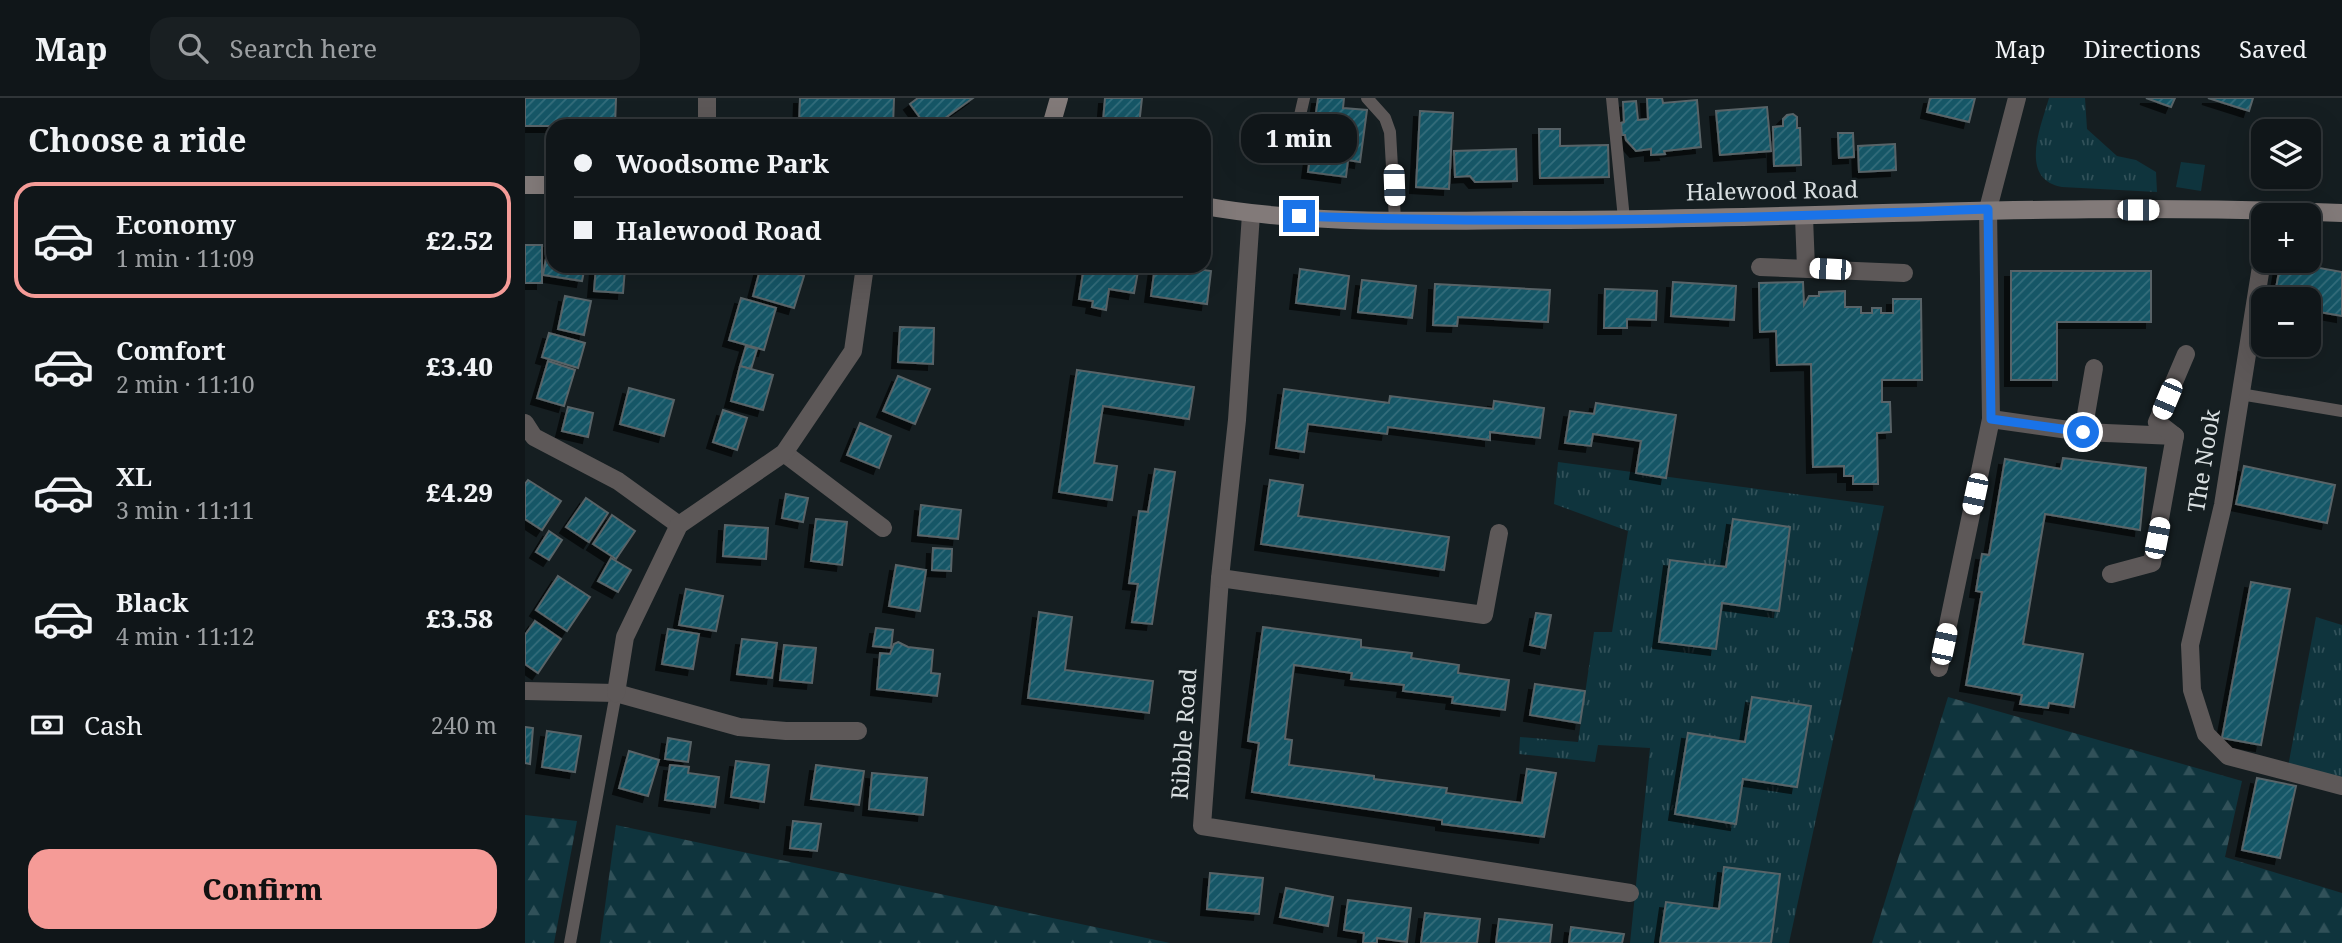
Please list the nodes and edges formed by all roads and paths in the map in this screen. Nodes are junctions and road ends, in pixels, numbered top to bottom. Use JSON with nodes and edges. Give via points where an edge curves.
{"nodes":[{"id":1,"x":707,"y":98,"type":"edge"},
{"id":2,"x":1059,"y":98,"type":"edge"},
{"id":3,"x":1304,"y":98,"type":"edge"},
{"id":4,"x":1367,"y":98,"type":"edge"},
{"id":5,"x":1612,"y":98,"type":"edge"},
{"id":6,"x":2017,"y":98,"type":"edge"},
{"id":7,"x":707,"y":119,"type":"edge"},
{"id":8,"x":1053,"y":119,"type":"edge"},
{"id":9,"x":1292,"y":150,"type":"dead end"},
{"id":10,"x":525,"y":184,"type":"edge"},
{"id":11,"x":546,"y":185,"type":"edge"},
{"id":12,"x":1211,"y":207,"type":"edge"},
{"id":13,"x":1988,"y":209,"type":"junction"},
{"id":14,"x":2251,"y":213,"type":"edge"},
{"id":15,"x":2321,"y":213,"type":"edge"},
{"id":16,"x":2342,"y":213,"type":"edge"},
{"id":17,"x":1251,"y":214,"type":"junction"},
{"id":18,"x":1804,"y":216,"type":"junction"},
{"id":19,"x":1624,"y":219,"type":"junction"},
{"id":20,"x":1395,"y":220,"type":"junction"},
{"id":21,"x":1760,"y":267,"type":"dead end"},
{"id":22,"x":1805,"y":268,"type":"junction"},
{"id":23,"x":864,"y":273,"type":"edge"},
{"id":24,"x":1904,"y":273,"type":"dead end"},
{"id":25,"x":2260,"y":273,"type":"edge"},
{"id":26,"x":2186,"y":354,"type":"dead end"},
{"id":27,"x":2094,"y":368,"type":"dead end"},
{"id":28,"x":2240,"y":394,"type":"junction"},
{"id":29,"x":2342,"y":411,"type":"edge"},
{"id":30,"x":1991,"y":419,"type":"junction"},
{"id":31,"x":525,"y":423,"type":"edge"},
{"id":32,"x":2083,"y":432,"type":"junction"},
{"id":33,"x":2175,"y":436,"type":"junction"},
{"id":34,"x":784,"y":453,"type":"junction"},
{"id":35,"x":679,"y":525,"type":"junction"},
{"id":36,"x":883,"y":528,"type":"dead end"},
{"id":37,"x":1499,"y":533,"type":"dead end"},
{"id":38,"x":2111,"y":574,"type":"dead end"},
{"id":39,"x":1220,"y":578,"type":"junction"},
{"id":40,"x":1938,"y":668,"type":"dead end"},
{"id":41,"x":525,"y":691,"type":"edge"},
{"id":42,"x":616,"y":692,"type":"junction"},
{"id":43,"x":858,"y":731,"type":"dead end"},
{"id":44,"x":2342,"y":786,"type":"edge"},
{"id":45,"x":1630,"y":893,"type":"dead end"},
{"id":46,"x":570,"y":943,"type":"edge"}],
"edges":[{"from":1,"to":7,"type":"street"},
{"from":2,"to":8,"type":"street"},
{"from":3,"to":9,"type":"lane"},
{"from":4,"to":20,"type":"lane","via":[[1391,132]]},
{"from":5,"to":19,"type":"lane"},
{"from":6,"to":13,"type":"street"},
{"from":10,"to":11,"type":"street"},
{"from":12,"to":17,"type":"street","name":"Halewood Road"},
{"from":13,"to":14,"type":"street","name":"Halewood Road"},
{"from":13,"to":18,"type":"street","name":"Halewood Road"},
{"from":13,"to":30,"type":"street"},
{"from":15,"to":16,"type":"street","name":"Halewood Road"},
{"from":17,"to":20,"type":"street","name":"Halewood Road"},
{"from":17,"to":39,"type":"street","name":"Ribble Road","via":[[1237,420]]},
{"from":18,"to":19,"type":"street","name":"Halewood Road"},
{"from":18,"to":22,"type":"street"},
{"from":19,"to":20,"type":"street","name":"Halewood Road"},
{"from":21,"to":22,"type":"street"},
{"from":22,"to":24,"type":"street"},
{"from":23,"to":34,"type":"street","via":[[853,351]]},
{"from":25,"to":28,"type":"street","name":"The Nook"},
{"from":26,"to":33,"type":"street","via":[[2157,422]]},
{"from":27,"to":32,"type":"street"},
{"from":28,"to":29,"type":"lane"},
{"from":28,"to":44,"type":"street","name":"The Nook","via":[[2223,505],[2190,645],[2192,690],[2206,734],[2228,755]]},
{"from":30,"to":32,"type":"street"},
{"from":30,"to":40,"type":"street"},
{"from":31,"to":35,"type":"street","via":[[534,438],[618,481]]},
{"from":32,"to":33,"type":"street"},
{"from":33,"to":38,"type":"street","via":[[2152,563]]},
{"from":34,"to":35,"type":"street"},
{"from":34,"to":36,"type":"street"},
{"from":35,"to":42,"type":"street","via":[[625,638]]},
{"from":37,"to":39,"type":"street","via":[[1484,615]]},
{"from":39,"to":45,"type":"street","name":"Ribble Road","via":[[1202,826]]},
{"from":41,"to":42,"type":"street"},
{"from":42,"to":43,"type":"street","via":[[739,727]]},
{"from":42,"to":46,"type":"lane"}]}
